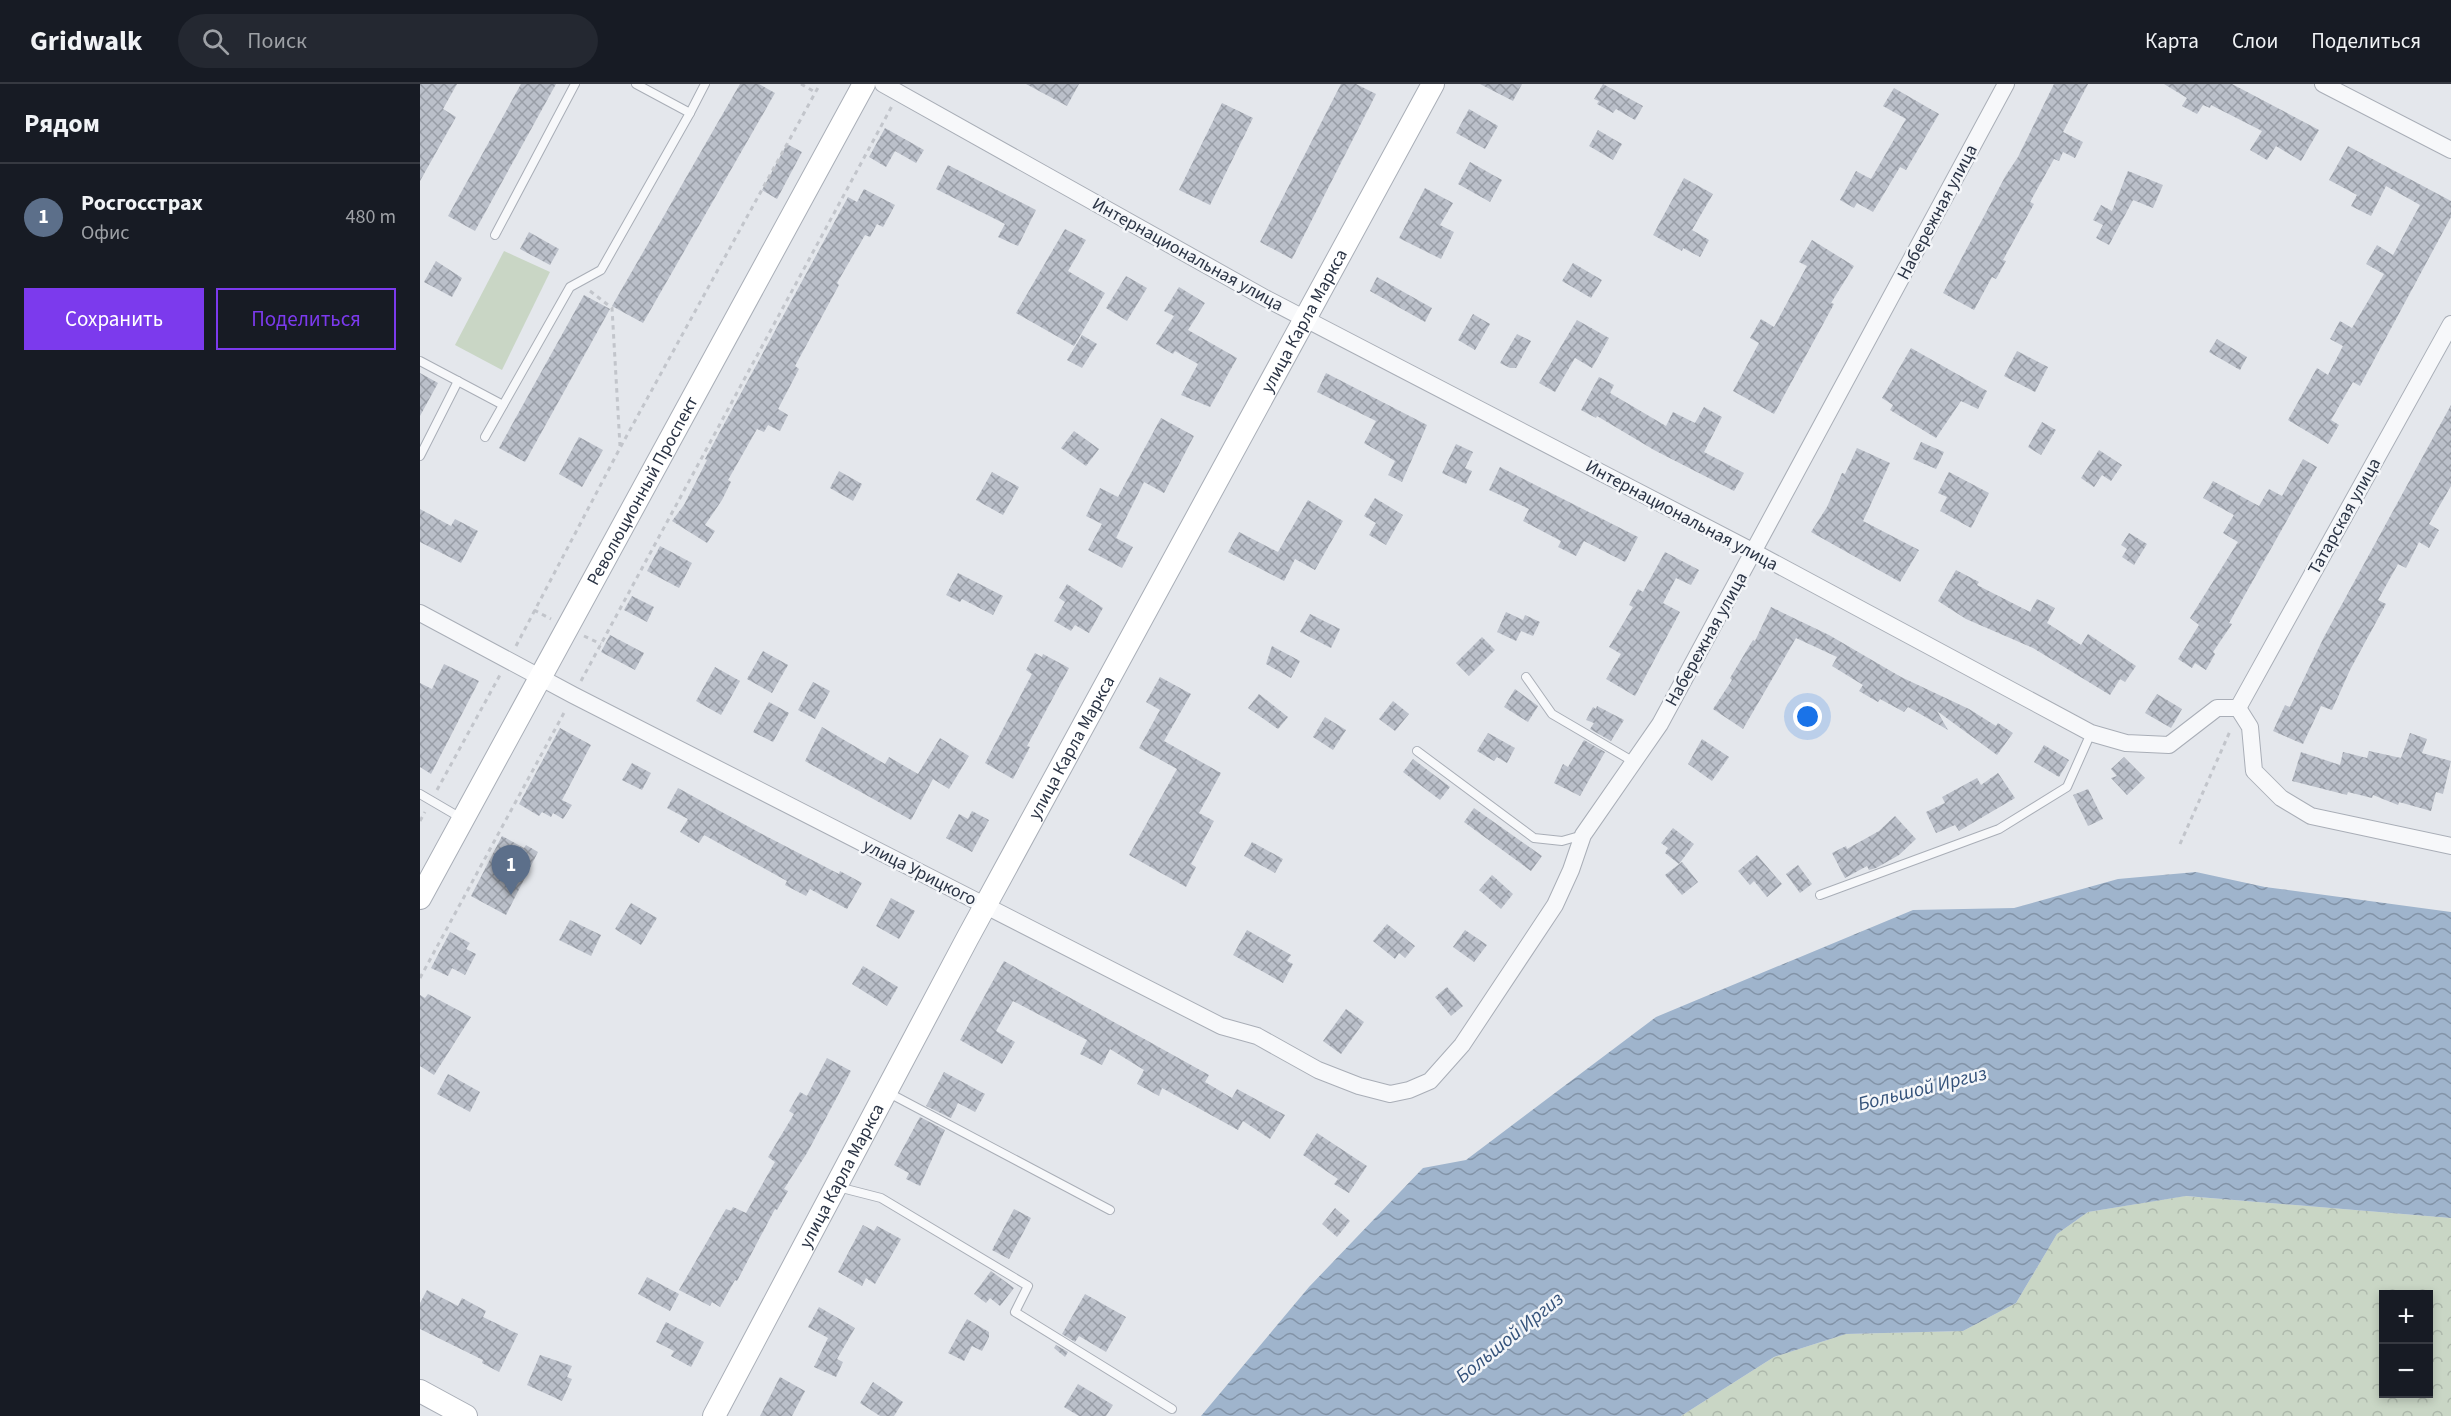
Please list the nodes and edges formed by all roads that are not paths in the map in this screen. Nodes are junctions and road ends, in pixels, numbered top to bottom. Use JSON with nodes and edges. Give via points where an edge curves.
{"nodes":[{"id":1,"x":575,"y":84,"type":"edge"},
{"id":2,"x":636,"y":84,"type":"edge"},
{"id":3,"x":705,"y":84,"type":"edge"},
{"id":4,"x":864,"y":84,"type":"edge"},
{"id":5,"x":882,"y":84,"type":"edge"},
{"id":6,"x":1433,"y":84,"type":"edge"},
{"id":7,"x":2007,"y":84,"type":"edge"},
{"id":8,"x":2323,"y":84,"type":"edge"},
{"id":9,"x":690,"y":113,"type":"junction"},
{"id":10,"x":2451,"y":150,"type":"edge"},
{"id":11,"x":495,"y":235,"type":"dead end"},
{"id":12,"x":1308,"y":319,"type":"junction"},
{"id":13,"x":2451,"y":324,"type":"edge"},
{"id":14,"x":420,"y":361,"type":"edge"},
{"id":15,"x":458,"y":381,"type":"junction"},
{"id":16,"x":503,"y":405,"type":"junction"},
{"id":17,"x":486,"y":437,"type":"dead end"},
{"id":18,"x":420,"y":456,"type":"edge"},
{"id":19,"x":1754,"y":552,"type":"junction"},
{"id":20,"x":420,"y":613,"type":"edge"},
{"id":21,"x":1526,"y":677,"type":"dead end"},
{"id":22,"x":539,"y":678,"type":"junction"},
{"id":23,"x":2238,"y":708,"type":"junction"},
{"id":24,"x":2091,"y":733,"type":"junction"},
{"id":25,"x":1417,"y":752,"type":"dead end"},
{"id":26,"x":1634,"y":762,"type":"junction"},
{"id":27,"x":420,"y":794,"type":"edge"},
{"id":28,"x":463,"y":819,"type":"junction"},
{"id":29,"x":1583,"y":835,"type":"junction"},
{"id":30,"x":2451,"y":846,"type":"edge"},
{"id":31,"x":1820,"y":895,"type":"dead end"},
{"id":32,"x":420,"y":898,"type":"edge"},
{"id":33,"x":986,"y":905,"type":"junction"},
{"id":34,"x":1430,"y":1081,"type":"joint"},
{"id":35,"x":887,"y":1091,"type":"junction"},
{"id":36,"x":837,"y":1186,"type":"junction"},
{"id":37,"x":1110,"y":1210,"type":"dead end"},
{"id":38,"x":420,"y":1391,"type":"edge"},
{"id":39,"x":1172,"y":1409,"type":"dead end"},
{"id":40,"x":466,"y":1416,"type":"edge"},
{"id":41,"x":714,"y":1416,"type":"edge"}],
"edges":[{"from":1,"to":11,"type":"lane"},
{"from":2,"to":9,"type":"lane"},
{"from":3,"to":9,"type":"lane"},
{"from":4,"to":22,"type":"main road","name":"Революционный Проспект"},
{"from":5,"to":12,"type":"street","name":"Интернациональная улица"},
{"from":6,"to":12,"type":"main road","name":"улица Карла Маркса"},
{"from":7,"to":19,"type":"street","name":"Набережная улица"},
{"from":8,"to":10,"type":"street"},
{"from":9,"to":16,"type":"lane","via":[[601,270],[570,286]]},
{"from":12,"to":19,"type":"street","name":"Интернациональная улица"},
{"from":12,"to":33,"type":"main road","name":"улица Карла Маркса"},
{"from":13,"to":23,"type":"street","name":"Татарская улица"},
{"from":14,"to":15,"type":"lane"},
{"from":15,"to":16,"type":"lane"},
{"from":15,"to":18,"type":"lane"},
{"from":16,"to":17,"type":"lane"},
{"from":19,"to":24,"type":"street","name":"Интернациональная улица"},
{"from":19,"to":26,"type":"street","name":"Набережная улица","via":[[1660,724]]},
{"from":20,"to":22,"type":"street","name":"улица Урицкого"},
{"from":21,"to":26,"type":"lane","via":[[1552,714]]},
{"from":22,"to":28,"type":"main road","name":"Революционный Проспект"},
{"from":22,"to":33,"type":"street","name":"улица Урицкого"},
{"from":23,"to":24,"type":"street","name":"Интернациональная улица","via":[[2217,708],[2169,745],[2126,743]]},
{"from":23,"to":30,"type":"street","via":[[2250,727],[2254,771],[2281,798],[2311,816]]},
{"from":24,"to":31,"type":"lane","via":[[2067,787],[1999,829]]},
{"from":25,"to":29,"type":"lane","via":[[1534,838],[1562,841]]},
{"from":26,"to":29,"type":"street","name":"Набережная улица"},
{"from":27,"to":28,"type":"lane"},
{"from":28,"to":32,"type":"main road","name":"Революционный Проспект"},
{"from":29,"to":34,"type":"street","name":"Набережная улица","via":[[1555,905],[1462,1045]]},
{"from":33,"to":34,"type":"street","name":"улица Урицкого","via":[[1221,1026],[1257,1036],[1318,1070],[1390,1094]]},
{"from":33,"to":35,"type":"main road","name":"улица Карла Маркса"},
{"from":35,"to":36,"type":"main road","name":"улица Карла Маркса"},
{"from":35,"to":37,"type":"lane"},
{"from":36,"to":39,"type":"lane","via":[[880,1198],[1028,1286],[1015,1312]]},
{"from":36,"to":41,"type":"main road","name":"улица Карла Маркса"},
{"from":38,"to":40,"type":"main road"}]}
